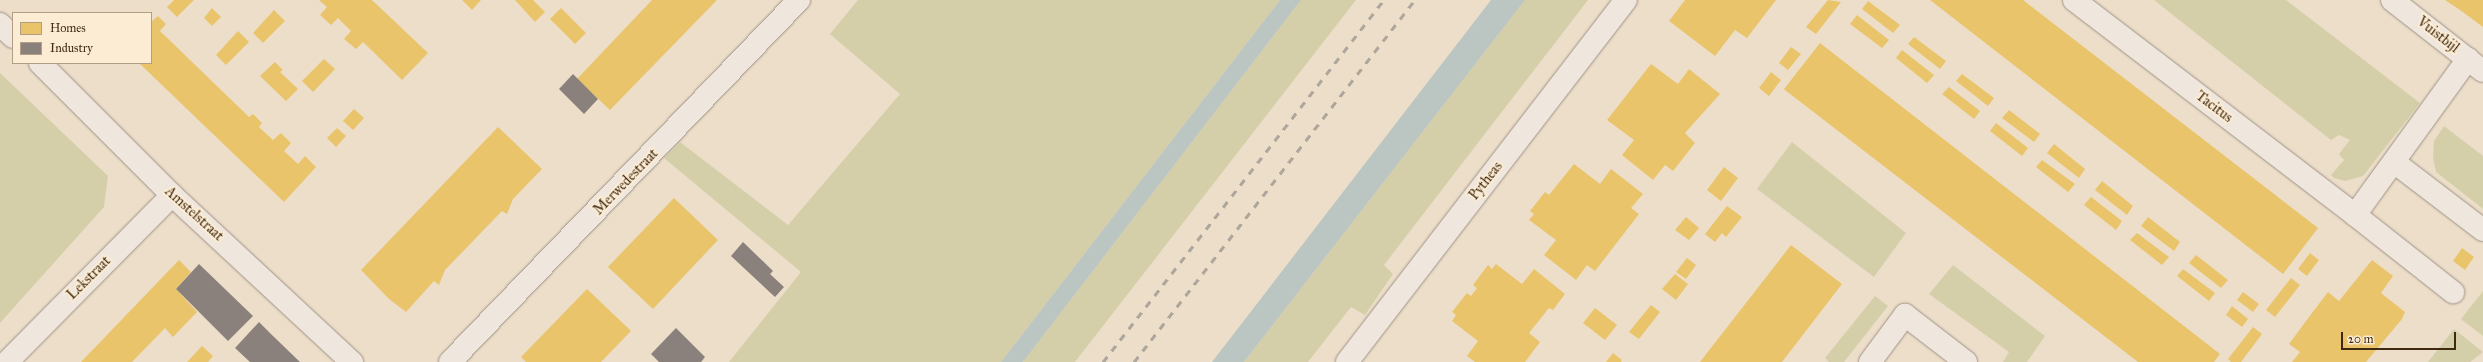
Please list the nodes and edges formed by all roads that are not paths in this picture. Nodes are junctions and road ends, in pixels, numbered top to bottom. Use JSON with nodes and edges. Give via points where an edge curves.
{"nodes":[{"id":1,"x":800,"y":0,"type":"edge"},
{"id":2,"x":1626,"y":0,"type":"edge"},
{"id":3,"x":2074,"y":0,"type":"edge"},
{"id":4,"x":2392,"y":0,"type":"edge"},
{"id":5,"x":0,"y":24,"type":"edge"},
{"id":6,"x":12,"y":36,"type":"edge"},
{"id":7,"x":41,"y":64,"type":"edge"},
{"id":8,"x":2475,"y":65,"type":"edge"},
{"id":9,"x":2394,"y":162,"type":"junction"},
{"id":10,"x":172,"y":195,"type":"junction"},
{"id":11,"x":2355,"y":215,"type":"junction"},
{"id":12,"x":2483,"y":230,"type":"edge"},
{"id":13,"x":2452,"y":292,"type":"dead end"},
{"id":14,"x":7,"y":362,"type":"edge"},
{"id":15,"x":352,"y":362,"type":"edge"},
{"id":16,"x":450,"y":362,"type":"edge"},
{"id":17,"x":1347,"y":362,"type":"edge"},
{"id":18,"x":1870,"y":362,"type":"edge"},
{"id":19,"x":1966,"y":362,"type":"edge"}],
"edges":[{"from":1,"to":16,"type":"street","name":"Merwedestraat"},
{"from":2,"to":17,"type":"street","name":"Pytheas"},
{"from":3,"to":11,"type":"street","name":"Tacitus"},
{"from":4,"to":8,"type":"street","name":"Vuistbijl"},
{"from":5,"to":6,"type":"street"},
{"from":7,"to":10,"type":"street","name":"Amstelstraat"},
{"from":8,"to":9,"type":"street"},
{"from":9,"to":11,"type":"street"},
{"from":9,"to":12,"type":"street"},
{"from":10,"to":14,"type":"street","name":"Lekstraat"},
{"from":10,"to":15,"type":"street","name":"Amstelstraat"},
{"from":11,"to":13,"type":"street","name":"Tacitus"},
{"from":18,"to":19,"type":"street","via":[[1906,316]]}]}
